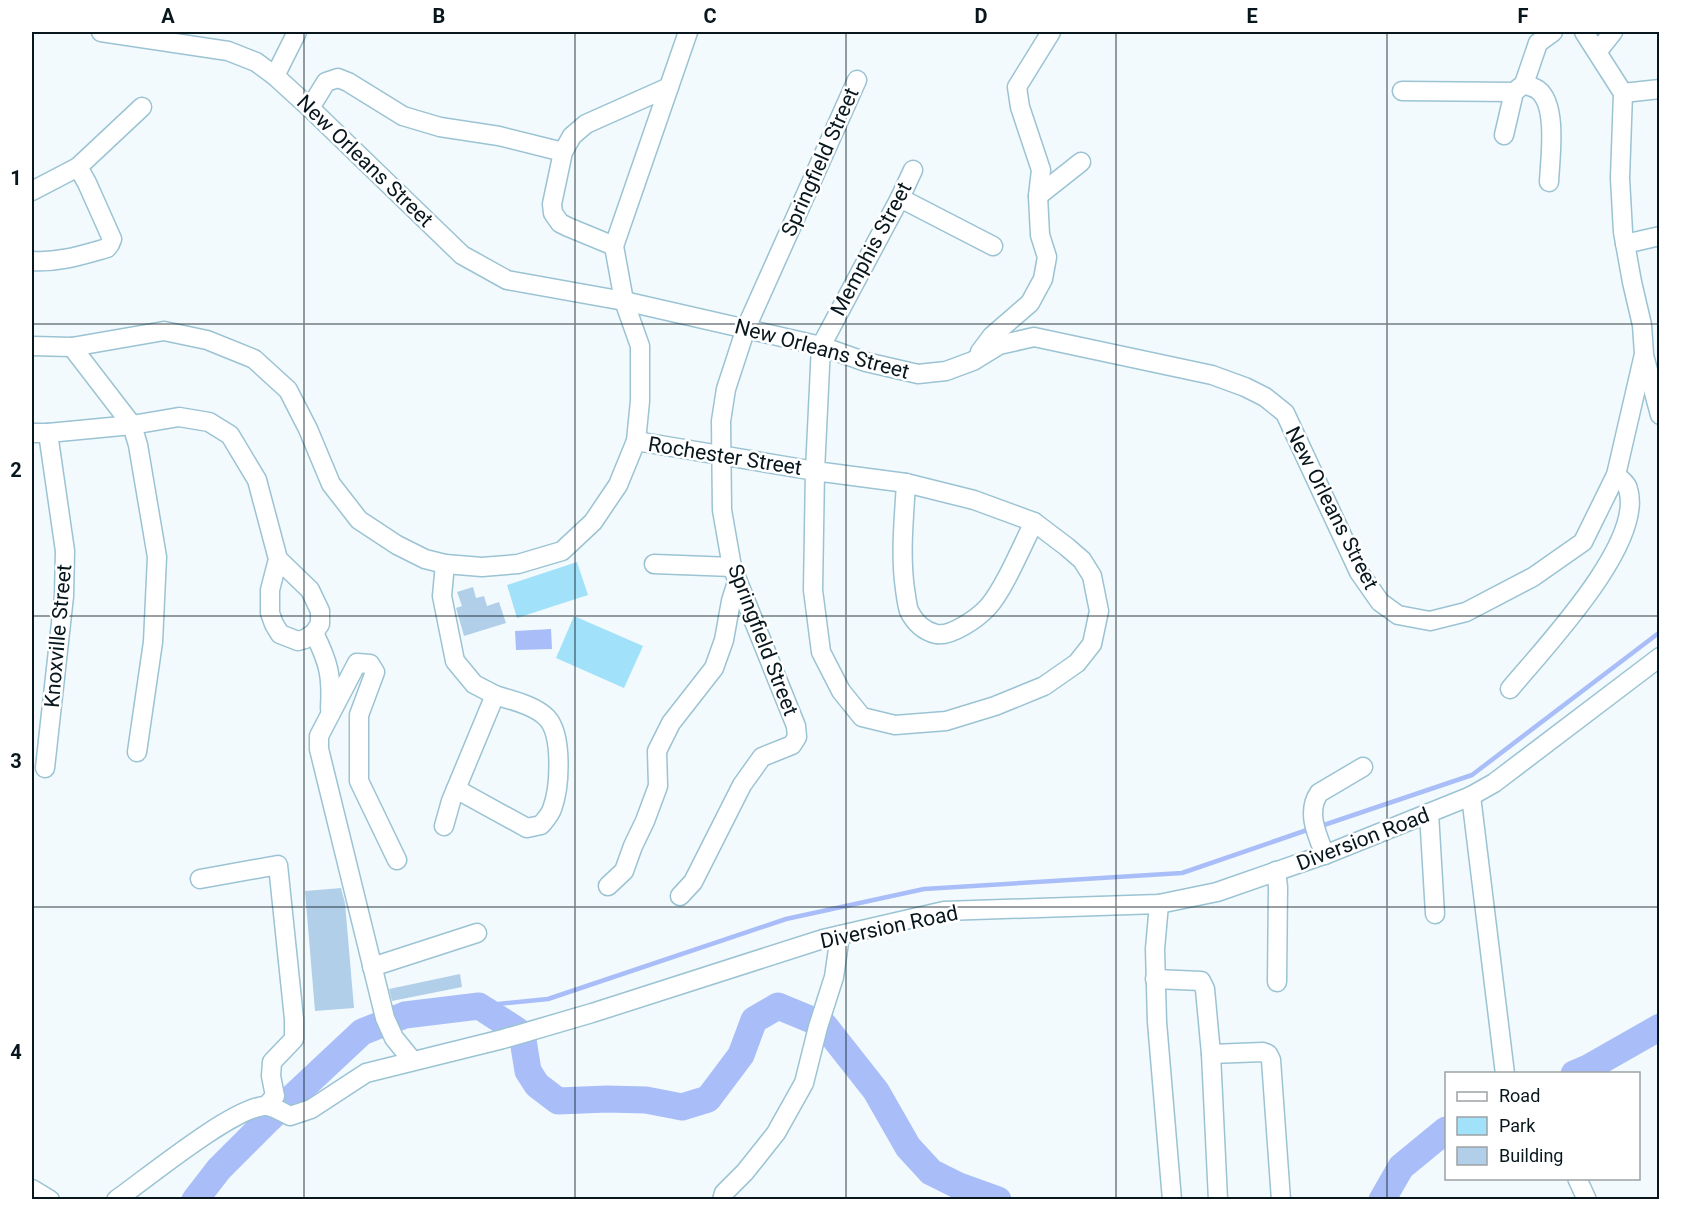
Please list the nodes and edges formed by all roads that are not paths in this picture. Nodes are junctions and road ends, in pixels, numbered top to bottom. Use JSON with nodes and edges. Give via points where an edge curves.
{"nodes":[{"id":1,"x":101,"y":32,"type":"edge"},
{"id":2,"x":297,"y":32,"type":"edge"},
{"id":3,"x":688,"y":32,"type":"edge"},
{"id":4,"x":1051,"y":32,"type":"edge"},
{"id":5,"x":1553,"y":32,"type":"edge"},
{"id":6,"x":1584,"y":32,"type":"edge"},
{"id":7,"x":1612,"y":32,"type":"edge"},
{"id":8,"x":1598,"y":51,"type":"junction"},
{"id":9,"x":276,"y":76,"type":"junction"},
{"id":10,"x":857,"y":80,"type":"dead end"},
{"id":11,"x":669,"y":87,"type":"junction"},
{"id":12,"x":1519,"y":88,"type":"junction"},
{"id":13,"x":1659,"y":89,"type":"edge"},
{"id":14,"x":1402,"y":91,"type":"dead end"},
{"id":15,"x":1623,"y":93,"type":"junction"},
{"id":16,"x":142,"y":107,"type":"dead end"},
{"id":17,"x":310,"y":108,"type":"junction"},
{"id":18,"x":1504,"y":135,"type":"dead end"},
{"id":19,"x":563,"y":152,"type":"junction"},
{"id":20,"x":1081,"y":162,"type":"dead end"},
{"id":21,"x":78,"y":167,"type":"junction"},
{"id":22,"x":913,"y":170,"type":"dead end"},
{"id":23,"x":1549,"y":182,"type":"dead end"},
{"id":24,"x":32,"y":191,"type":"edge"},
{"id":25,"x":1038,"y":196,"type":"junction"},
{"id":26,"x":900,"y":198,"type":"junction"},
{"id":27,"x":1659,"y":236,"type":"edge"},
{"id":28,"x":1625,"y":244,"type":"junction"},
{"id":29,"x":614,"y":246,"type":"junction"},
{"id":30,"x":993,"y":246,"type":"dead end"},
{"id":31,"x":32,"y":261,"type":"edge"},
{"id":32,"x":624,"y":301,"type":"junction"},
{"id":33,"x":1651,"y":323,"type":"edge"},
{"id":34,"x":746,"y":328,"type":"junction"},
{"id":35,"x":821,"y":345,"type":"junction"},
{"id":36,"x":32,"y":346,"type":"edge"},
{"id":37,"x":72,"y":347,"type":"junction"},
{"id":38,"x":1644,"y":354,"type":"junction"},
{"id":39,"x":973,"y":361,"type":"junction"},
{"id":40,"x":1659,"y":415,"type":"edge"},
{"id":41,"x":132,"y":425,"type":"junction"},
{"id":42,"x":40,"y":433,"type":"edge"},
{"id":43,"x":636,"y":441,"type":"junction"},
{"id":44,"x":720,"y":454,"type":"junction"},
{"id":45,"x":815,"y":471,"type":"junction"},
{"id":46,"x":1616,"y":475,"type":"junction"},
{"id":47,"x":906,"y":483,"type":"junction"},
{"id":48,"x":1034,"y":522,"type":"junction"},
{"id":49,"x":278,"y":559,"type":"junction"},
{"id":50,"x":445,"y":564,"type":"junction"},
{"id":51,"x":654,"y":564,"type":"dead end"},
{"id":52,"x":734,"y":575,"type":"junction"},
{"id":53,"x":314,"y":633,"type":"junction"},
{"id":54,"x":1659,"y":657,"type":"edge"},
{"id":55,"x":1510,"y":689,"type":"dead end"},
{"id":56,"x":495,"y":694,"type":"junction"},
{"id":57,"x":330,"y":715,"type":"junction"},
{"id":58,"x":137,"y":752,"type":"dead end"},
{"id":59,"x":1363,"y":767,"type":"dead end"},
{"id":60,"x":45,"y":768,"type":"dead end"},
{"id":61,"x":456,"y":789,"type":"junction"},
{"id":62,"x":1471,"y":796,"type":"junction"},
{"id":63,"x":1430,"y":813,"type":"junction"},
{"id":64,"x":444,"y":826,"type":"dead end"},
{"id":65,"x":1319,"y":839,"type":"junction"},
{"id":66,"x":397,"y":860,"type":"dead end"},
{"id":67,"x":1276,"y":871,"type":"junction"},
{"id":68,"x":200,"y":879,"type":"dead end"},
{"id":69,"x":608,"y":886,"type":"dead end"},
{"id":70,"x":680,"y":896,"type":"dead end"},
{"id":71,"x":1159,"y":903,"type":"junction"},
{"id":72,"x":1435,"y":914,"type":"dead end"},
{"id":73,"x":477,"y":933,"type":"dead end"},
{"id":74,"x":840,"y":935,"type":"junction"},
{"id":75,"x":372,"y":967,"type":"junction"},
{"id":76,"x":1155,"y":978,"type":"junction"},
{"id":77,"x":1277,"y":982,"type":"dead end"},
{"id":78,"x":1211,"y":1054,"type":"junction"},
{"id":79,"x":412,"y":1060,"type":"junction"},
{"id":80,"x":1505,"y":1072,"type":"edge"},
{"id":81,"x":270,"y":1107,"type":"junction"},
{"id":82,"x":1577,"y":1180,"type":"edge"},
{"id":83,"x":32,"y":1189,"type":"edge"},
{"id":84,"x":50,"y":1200,"type":"edge"},
{"id":85,"x":116,"y":1200,"type":"edge"},
{"id":86,"x":722,"y":1200,"type":"edge"},
{"id":87,"x":1172,"y":1200,"type":"edge"},
{"id":88,"x":1218,"y":1200,"type":"edge"},
{"id":89,"x":1281,"y":1200,"type":"edge"},
{"id":90,"x":1587,"y":1200,"type":"edge"}],
"edges":[{"from":1,"to":9,"type":"street","name":"New Orleans Street","via":[[228,51],[256,62]]},
{"from":2,"to":9,"type":"street"},
{"from":3,"to":11,"type":"street"},
{"from":4,"to":25,"type":"street","via":[[1017,87],[1041,170]]},
{"from":5,"to":12,"type":"street","via":[[1538,43]]},
{"from":6,"to":8,"type":"street"},
{"from":7,"to":8,"type":"street"},
{"from":8,"to":15,"type":"street"},
{"from":9,"to":17,"type":"street","name":"New Orleans Street"},
{"from":10,"to":34,"type":"street","name":"Springfield Street"},
{"from":11,"to":19,"type":"street","via":[[586,124],[572,136]]},
{"from":11,"to":29,"type":"street"},
{"from":12,"to":14,"type":"street"},
{"from":12,"to":18,"type":"street"},
{"from":12,"to":23,"type":"street","via":[[1537,89],[1550,110]]},
{"from":13,"to":15,"type":"street"},
{"from":15,"to":28,"type":"street","name":"New Orleans Street","via":[[1620,178]]},
{"from":16,"to":21,"type":"street"},
{"from":17,"to":19,"type":"street","via":[[326,82],[338,78],[404,116]]},
{"from":17,"to":32,"type":"street","name":"New Orleans Street","via":[[462,255],[507,280]]},
{"from":19,"to":29,"type":"street","via":[[553,213],[560,223]]},
{"from":20,"to":25,"type":"street"},
{"from":21,"to":24,"type":"street"},
{"from":21,"to":31,"type":"street","via":[[110,233],[111,244],[69,259]]},
{"from":22,"to":26,"type":"street","name":"Memphis Street"},
{"from":25,"to":39,"type":"street","via":[[1040,235],[1047,257],[1043,279],[1030,303],[992,336]]},
{"from":26,"to":30,"type":"street"},
{"from":26,"to":35,"type":"street","name":"Memphis Street"},
{"from":27,"to":28,"type":"street"},
{"from":28,"to":33,"type":"street","name":"New Orleans Street","via":[[1632,282]]},
{"from":29,"to":32,"type":"street"},
{"from":32,"to":34,"type":"street","name":"New Orleans Street"},
{"from":32,"to":43,"type":"street","via":[[640,346]]},
{"from":33,"to":38,"type":"street","name":"New Orleans Street"},
{"from":34,"to":35,"type":"street","name":"New Orleans Street"},
{"from":34,"to":44,"type":"street","name":"Springfield Street","via":[[726,389]]},
{"from":35,"to":39,"type":"street","name":"New Orleans Street","via":[[866,362],[918,374],[946,371]]},
{"from":35,"to":45,"type":"street","name":"Memphis Street"},
{"from":36,"to":37,"type":"street"},
{"from":37,"to":41,"type":"street"},
{"from":37,"to":50,"type":"street","via":[[164,331],[207,340],[254,359],[288,390],[331,484],[359,520],[397,545]]},
{"from":38,"to":40,"type":"street"},
{"from":38,"to":46,"type":"street","name":"New Orleans Street"},
{"from":39,"to":46,"type":"street","name":"New Orleans Street","via":[[999,345],[1034,337],[1212,375],[1265,397],[1285,413],[1359,572],[1380,602],[1398,615],[1430,621],[1466,612],[1533,577],[1583,542]]},
{"from":41,"to":42,"type":"street"},
{"from":41,"to":49,"type":"street","via":[[179,417],[209,422],[230,435],[257,480]]},
{"from":41,"to":58,"type":"street","via":[[157,557],[153,642]]},
{"from":42,"to":60,"type":"street","name":"Knoxville Street","via":[[65,551],[64,596]]},
{"from":43,"to":44,"type":"street","name":"Rochester Street"},
{"from":43,"to":50,"type":"street","via":[[618,484],[593,522],[562,551],[518,564]]},
{"from":44,"to":45,"type":"street","name":"Rochester Street"},
{"from":44,"to":52,"type":"street","name":"Springfield Street","via":[[722,510]]},
{"from":45,"to":47,"type":"street","name":"Memphis Street"},
{"from":45,"to":48,"type":"street","name":"Memphis Street","via":[[813,590],[821,652],[841,691],[862,717],[895,725],[946,721],[1044,686],[1077,663],[1092,644],[1099,611],[1092,576],[1082,560]]},
{"from":46,"to":55,"type":"street","via":[[1628,486],[1630,500],[1624,536],[1594,587]]},
{"from":47,"to":48,"type":"street","name":"Memphis Street","via":[[974,500]]},
{"from":47,"to":48,"type":"street","via":[[902,555],[908,610],[922,629],[932,633],[949,634],[987,608]]},
{"from":49,"to":53,"type":"street","via":[[310,590],[320,610],[320,624]]},
{"from":49,"to":53,"type":"street","via":[[270,590],[274,624],[280,634],[298,641]]},
{"from":50,"to":56,"type":"street","via":[[442,596],[455,661],[474,684]]},
{"from":51,"to":52,"type":"street"},
{"from":52,"to":69,"type":"street","via":[[724,640],[714,668],[671,723],[657,751],[658,786],[624,871]]},
{"from":52,"to":70,"type":"street","name":"Springfield Street","via":[[796,726],[797,737],[792,744],[762,758],[742,785],[693,882]]},
{"from":53,"to":57,"type":"street","via":[[327,659],[332,684]]},
{"from":54,"to":62,"type":"street","name":"Diversion Road","via":[[1522,763]]},
{"from":56,"to":61,"type":"street"},
{"from":56,"to":61,"type":"street","via":[[547,718],[557,738],[557,780],[551,810],[541,825],[527,828]]},
{"from":57,"to":66,"type":"street","via":[[357,663],[370,664],[375,672],[359,715],[359,781]]},
{"from":57,"to":75,"type":"street","via":[[319,736],[319,749]]},
{"from":59,"to":65,"type":"street","via":[[1318,792],[1312,807]]},
{"from":61,"to":64,"type":"street"},
{"from":62,"to":63,"type":"street","name":"Diversion Road"},
{"from":62,"to":80,"type":"street"},
{"from":63,"to":65,"type":"street","name":"Diversion Road"},
{"from":63,"to":72,"type":"street"},
{"from":65,"to":67,"type":"street","name":"Diversion Road"},
{"from":67,"to":71,"type":"street","name":"Diversion Road","via":[[1217,892]]},
{"from":67,"to":77,"type":"street"},
{"from":68,"to":81,"type":"street","via":[[278,865],[294,1039],[272,1062],[275,1096]]},
{"from":71,"to":74,"type":"street","name":"Diversion Road","via":[[944,911]]},
{"from":71,"to":76,"type":"street"},
{"from":73,"to":75,"type":"street"},
{"from":74,"to":79,"type":"street","name":"Diversion Road","via":[[503,1039]]},
{"from":74,"to":86,"type":"street","via":[[834,977],[804,1083],[776,1133]]},
{"from":75,"to":79,"type":"street","via":[[385,1018],[394,1038]]},
{"from":76,"to":78,"type":"street","via":[[1201,981]]},
{"from":76,"to":87,"type":"street"},
{"from":78,"to":88,"type":"street"},
{"from":78,"to":89,"type":"street","via":[[1263,1052],[1271,1060]]},
{"from":79,"to":81,"type":"street","name":"Diversion Road","via":[[366,1073],[311,1109],[290,1116]]},
{"from":81,"to":85,"type":"street","via":[[248,1110]]},
{"from":82,"to":90,"type":"street"},
{"from":83,"to":84,"type":"street"}]}
